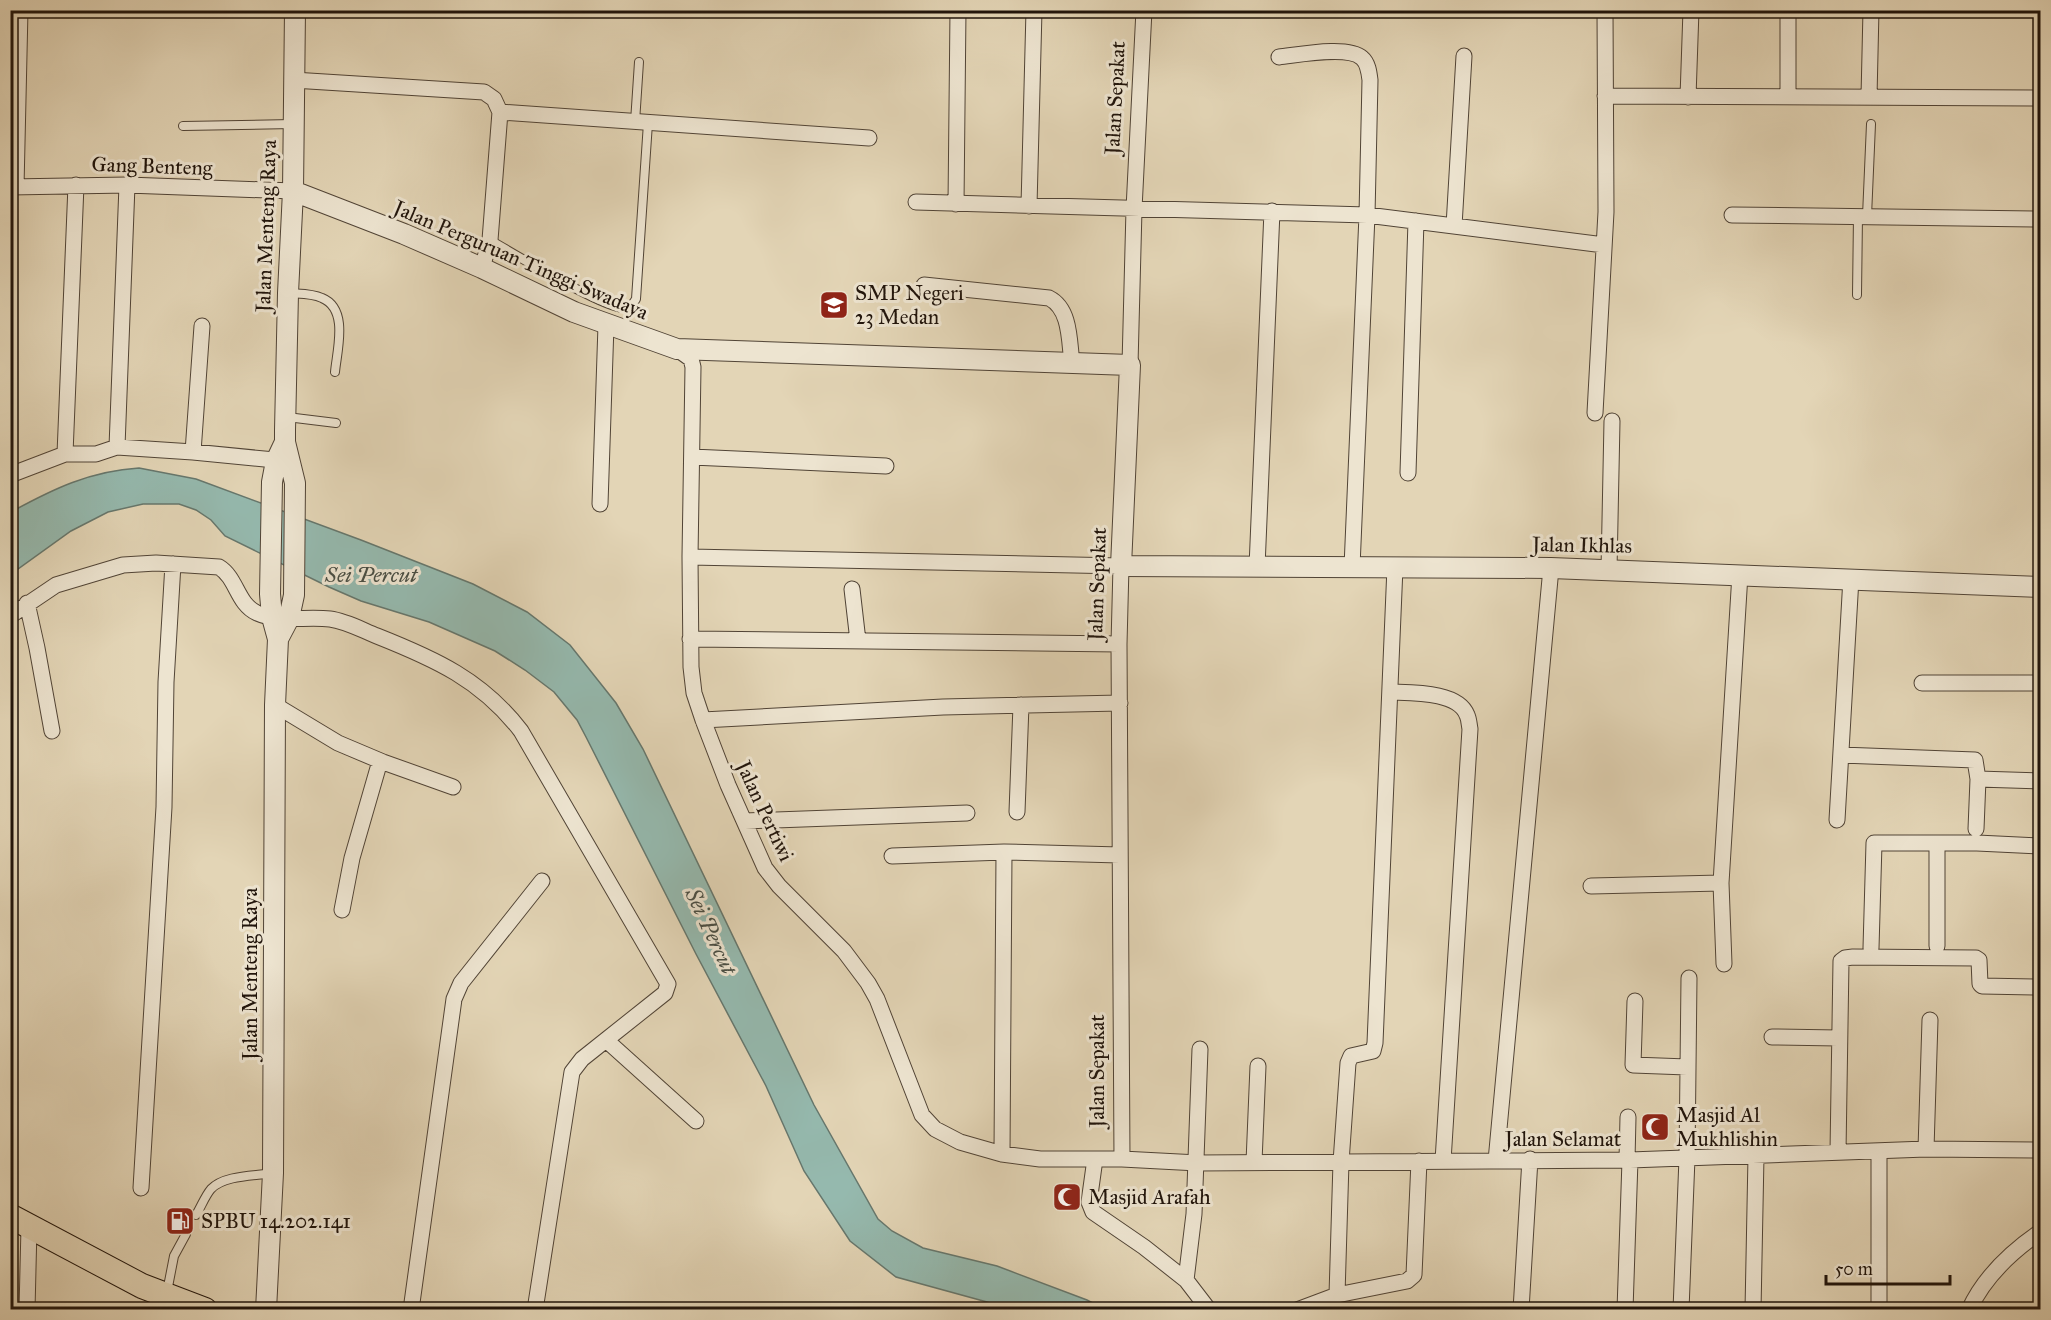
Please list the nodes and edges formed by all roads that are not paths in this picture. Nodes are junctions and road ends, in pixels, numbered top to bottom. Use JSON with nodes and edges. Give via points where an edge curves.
{"nodes":[{"id":1,"x":20,"y":10,"type":"edge"},
{"id":2,"x":295,"y":10,"type":"edge"},
{"id":3,"x":958,"y":10,"type":"edge"},
{"id":4,"x":1034,"y":10,"type":"edge"},
{"id":5,"x":1143,"y":10,"type":"edge"},
{"id":6,"x":1605,"y":10,"type":"edge"},
{"id":7,"x":1691,"y":10,"type":"edge"},
{"id":8,"x":1788,"y":10,"type":"edge"},
{"id":9,"x":1872,"y":10,"type":"edge"},
{"id":10,"x":1464,"y":56,"type":"dead end"},
{"id":11,"x":1279,"y":57,"type":"dead end"},
{"id":12,"x":639,"y":62,"type":"dead end"},
{"id":13,"x":14,"y":77,"type":"edge"},
{"id":14,"x":293,"y":80,"type":"junction"},
{"id":15,"x":1605,"y":96,"type":"junction"},
{"id":16,"x":1688,"y":97,"type":"junction"},
{"id":17,"x":1788,"y":97,"type":"junction"},
{"id":18,"x":1869,"y":98,"type":"junction"},
{"id":19,"x":2040,"y":98,"type":"edge"},
{"id":20,"x":500,"y":112,"type":"junction"},
{"id":21,"x":642,"y":122,"type":"junction"},
{"id":22,"x":293,"y":124,"type":"junction"},
{"id":23,"x":1871,"y":124,"type":"dead end"},
{"id":24,"x":183,"y":126,"type":"dead end"},
{"id":25,"x":869,"y":138,"type":"dead end"},
{"id":26,"x":76,"y":185,"type":"junction"},
{"id":27,"x":127,"y":185,"type":"junction"},
{"id":28,"x":13,"y":187,"type":"edge"},
{"id":29,"x":293,"y":191,"type":"junction"},
{"id":30,"x":916,"y":202,"type":"dead end"},
{"id":31,"x":956,"y":204,"type":"junction"},
{"id":32,"x":1029,"y":206,"type":"junction"},
{"id":33,"x":1134,"y":209,"type":"junction"},
{"id":34,"x":1272,"y":212,"type":"junction"},
{"id":35,"x":1732,"y":214,"type":"dead end"},
{"id":36,"x":1367,"y":215,"type":"junction"},
{"id":37,"x":1862,"y":216,"type":"junction"},
{"id":38,"x":2040,"y":219,"type":"edge"},
{"id":39,"x":1416,"y":222,"type":"junction"},
{"id":40,"x":1454,"y":226,"type":"junction"},
{"id":41,"x":490,"y":240,"type":"junction"},
{"id":42,"x":1604,"y":245,"type":"junction"},
{"id":43,"x":482,"y":268,"type":"junction"},
{"id":44,"x":924,"y":285,"type":"dead end"},
{"id":45,"x":288,"y":293,"type":"junction"},
{"id":46,"x":1857,"y":295,"type":"dead end"},
{"id":47,"x":606,"y":325,"type":"junction"},
{"id":48,"x":202,"y":326,"type":"dead end"},
{"id":49,"x":677,"y":350,"type":"junction"},
{"id":50,"x":1072,"y":363,"type":"junction"},
{"id":51,"x":1130,"y":365,"type":"junction"},
{"id":52,"x":335,"y":372,"type":"dead end"},
{"id":53,"x":1595,"y":413,"type":"dead end"},
{"id":54,"x":285,"y":417,"type":"junction"},
{"id":55,"x":1612,"y":422,"type":"dead end"},
{"id":56,"x":336,"y":423,"type":"dead end"},
{"id":57,"x":117,"y":447,"type":"junction"},
{"id":58,"x":193,"y":452,"type":"junction"},
{"id":59,"x":65,"y":454,"type":"junction"},
{"id":60,"x":692,"y":456,"type":"junction"},
{"id":61,"x":283,"y":461,"type":"junction"},
{"id":62,"x":886,"y":466,"type":"dead end"},
{"id":63,"x":1408,"y":473,"type":"dead end"},
{"id":64,"x":10,"y":476,"type":"edge"},
{"id":65,"x":600,"y":504,"type":"dead end"},
{"id":66,"x":690,"y":557,"type":"junction"},
{"id":67,"x":173,"y":564,"type":"junction"},
{"id":68,"x":1121,"y":566,"type":"junction"},
{"id":69,"x":1257,"y":567,"type":"junction"},
{"id":70,"x":1352,"y":567,"type":"junction"},
{"id":71,"x":1395,"y":567,"type":"junction"},
{"id":72,"x":1551,"y":568,"type":"junction"},
{"id":73,"x":1609,"y":570,"type":"junction"},
{"id":74,"x":1740,"y":574,"type":"junction"},
{"id":75,"x":1851,"y":578,"type":"junction"},
{"id":76,"x":2040,"y":586,"type":"edge"},
{"id":77,"x":852,"y":589,"type":"dead end"},
{"id":78,"x":27,"y":603,"type":"junction"},
{"id":79,"x":10,"y":616,"type":"edge"},
{"id":80,"x":280,"y":618,"type":"junction"},
{"id":81,"x":690,"y":639,"type":"junction"},
{"id":82,"x":858,"y":641,"type":"junction"},
{"id":83,"x":1119,"y":644,"type":"junction"},
{"id":84,"x":1922,"y":683,"type":"dead end"},
{"id":85,"x":2040,"y":683,"type":"edge"},
{"id":86,"x":1390,"y":692,"type":"junction"},
{"id":87,"x":1120,"y":703,"type":"junction"},
{"id":88,"x":275,"y":705,"type":"junction"},
{"id":89,"x":1021,"y":705,"type":"junction"},
{"id":90,"x":703,"y":720,"type":"junction"},
{"id":91,"x":52,"y":731,"type":"dead end"},
{"id":92,"x":1841,"y":755,"type":"junction"},
{"id":93,"x":380,"y":761,"type":"junction"},
{"id":94,"x":1978,"y":779,"type":"junction"},
{"id":95,"x":2040,"y":782,"type":"edge"},
{"id":96,"x":453,"y":787,"type":"dead end"},
{"id":97,"x":1017,"y":812,"type":"dead end"},
{"id":98,"x":967,"y":813,"type":"dead end"},
{"id":99,"x":1837,"y":820,"type":"dead end"},
{"id":100,"x":745,"y":821,"type":"junction"},
{"id":101,"x":1976,"y":829,"type":"dead end"},
{"id":102,"x":1937,"y":843,"type":"junction"},
{"id":103,"x":2040,"y":846,"type":"edge"},
{"id":104,"x":1004,"y":852,"type":"junction"},
{"id":105,"x":1120,"y":855,"type":"junction"},
{"id":106,"x":892,"y":856,"type":"dead end"},
{"id":107,"x":542,"y":881,"type":"dead end"},
{"id":108,"x":1721,"y":883,"type":"junction"},
{"id":109,"x":1591,"y":886,"type":"dead end"},
{"id":110,"x":342,"y":910,"type":"dead end"},
{"id":111,"x":1937,"y":946,"type":"dead end"},
{"id":112,"x":1871,"y":948,"type":"dead end"},
{"id":113,"x":1724,"y":964,"type":"dead end"},
{"id":114,"x":1689,"y":978,"type":"dead end"},
{"id":115,"x":2040,"y":987,"type":"edge"},
{"id":116,"x":1635,"y":1001,"type":"dead end"},
{"id":117,"x":1930,"y":1020,"type":"dead end"},
{"id":118,"x":1772,"y":1037,"type":"dead end"},
{"id":119,"x":1838,"y":1038,"type":"junction"},
{"id":120,"x":606,"y":1040,"type":"junction"},
{"id":121,"x":1200,"y":1049,"type":"dead end"},
{"id":122,"x":1258,"y":1066,"type":"dead end"},
{"id":123,"x":1687,"y":1067,"type":"junction"},
{"id":124,"x":1628,"y":1117,"type":"dead end"},
{"id":125,"x":696,"y":1121,"type":"dead end"},
{"id":126,"x":1926,"y":1149,"type":"junction"},
{"id":127,"x":2040,"y":1150,"type":"edge"},
{"id":128,"x":1879,"y":1151,"type":"junction"},
{"id":129,"x":1838,"y":1152,"type":"junction"},
{"id":130,"x":1002,"y":1154,"type":"junction"},
{"id":131,"x":1756,"y":1156,"type":"junction"},
{"id":132,"x":1687,"y":1158,"type":"junction"},
{"id":133,"x":1095,"y":1159,"type":"junction"},
{"id":134,"x":1122,"y":1159,"type":"junction"},
{"id":135,"x":1530,"y":1159,"type":"junction"},
{"id":136,"x":1628,"y":1160,"type":"junction"},
{"id":137,"x":1419,"y":1161,"type":"junction"},
{"id":138,"x":1443,"y":1161,"type":"junction"},
{"id":139,"x":1497,"y":1161,"type":"junction"},
{"id":140,"x":1254,"y":1162,"type":"junction"},
{"id":141,"x":1341,"y":1162,"type":"junction"},
{"id":142,"x":1198,"y":1163,"type":"junction"},
{"id":143,"x":273,"y":1173,"type":"junction"},
{"id":144,"x":141,"y":1188,"type":"dead end"},
{"id":145,"x":196,"y":1215,"type":"dead end"},
{"id":146,"x":20,"y":1222,"type":"edge"},
{"id":147,"x":2040,"y":1232,"type":"edge"},
{"id":148,"x":186,"y":1234,"type":"dead end"},
{"id":149,"x":1186,"y":1280,"type":"junction"},
{"id":150,"x":1337,"y":1295,"type":"junction"},
{"id":151,"x":166,"y":1303,"type":"edge"},
{"id":152,"x":27,"y":1310,"type":"edge"},
{"id":153,"x":205,"y":1310,"type":"edge"},
{"id":154,"x":266,"y":1310,"type":"edge"},
{"id":155,"x":411,"y":1310,"type":"edge"},
{"id":156,"x":535,"y":1310,"type":"edge"},
{"id":157,"x":1209,"y":1310,"type":"edge"},
{"id":158,"x":1297,"y":1310,"type":"edge"},
{"id":159,"x":1521,"y":1310,"type":"edge"},
{"id":160,"x":1625,"y":1310,"type":"edge"},
{"id":161,"x":1680,"y":1310,"type":"edge"},
{"id":162,"x":1753,"y":1310,"type":"edge"},
{"id":163,"x":1878,"y":1310,"type":"edge"},
{"id":164,"x":1969,"y":1310,"type":"edge"}],
"edges":[{"from":1,"to":13,"type":"street"},
{"from":2,"to":14,"type":"street","name":"Jalan Menteng Raya"},
{"from":3,"to":31,"type":"street"},
{"from":4,"to":32,"type":"street"},
{"from":5,"to":33,"type":"street","name":"Jalan Sepakat"},
{"from":6,"to":15,"type":"street"},
{"from":7,"to":16,"type":"street"},
{"from":8,"to":17,"type":"street"},
{"from":9,"to":18,"type":"street"},
{"from":10,"to":40,"type":"street"},
{"from":11,"to":36,"type":"street","via":[[1341,52],[1363,58],[1369,68]]},
{"from":12,"to":21,"type":"lane"},
{"from":13,"to":28,"type":"street"},
{"from":14,"to":20,"type":"street","via":[[484,92],[494,99]]},
{"from":14,"to":22,"type":"street","name":"Jalan Menteng Raya"},
{"from":15,"to":16,"type":"street"},
{"from":15,"to":42,"type":"street"},
{"from":16,"to":17,"type":"street"},
{"from":17,"to":18,"type":"street"},
{"from":18,"to":19,"type":"street"},
{"from":20,"to":21,"type":"street"},
{"from":20,"to":41,"type":"street"},
{"from":21,"to":25,"type":"street"},
{"from":21,"to":41,"type":"lane","via":[[636,298],[632,306],[613,306]]},
{"from":22,"to":24,"type":"lane"},
{"from":22,"to":29,"type":"street","name":"Jalan Menteng Raya"},
{"from":23,"to":37,"type":"lane"},
{"from":26,"to":27,"type":"street","name":"Gang Benteng"},
{"from":26,"to":28,"type":"street","name":"Gang Benteng"},
{"from":26,"to":59,"type":"street"},
{"from":27,"to":29,"type":"street","name":"Gang Benteng"},
{"from":27,"to":57,"type":"street"},
{"from":29,"to":43,"type":"street","name":"Jalan Perguruan Tinggi Swadaya"},
{"from":29,"to":45,"type":"street","name":"Jalan Menteng Raya"},
{"from":30,"to":31,"type":"street"},
{"from":31,"to":32,"type":"street"},
{"from":32,"to":33,"type":"street"},
{"from":33,"to":34,"type":"street"},
{"from":33,"to":51,"type":"street","name":"Jalan Sepakat"},
{"from":34,"to":36,"type":"street"},
{"from":34,"to":69,"type":"street"},
{"from":35,"to":37,"type":"street"},
{"from":36,"to":39,"type":"street"},
{"from":36,"to":70,"type":"street"},
{"from":37,"to":38,"type":"street"},
{"from":37,"to":46,"type":"lane"},
{"from":39,"to":40,"type":"street"},
{"from":39,"to":63,"type":"street"},
{"from":40,"to":42,"type":"street"},
{"from":41,"to":43,"type":"street"},
{"from":42,"to":53,"type":"street"},
{"from":43,"to":47,"type":"street","name":"Jalan Perguruan Tinggi Swadaya"},
{"from":44,"to":50,"type":"street","via":[[1049,298],[1064,312]]},
{"from":45,"to":52,"type":"lane","via":[[323,298],[331,304],[339,324]]},
{"from":45,"to":54,"type":"street","name":"Jalan Menteng Raya"},
{"from":47,"to":49,"type":"street","name":"Jalan Perguruan Tinggi Swadaya"},
{"from":47,"to":65,"type":"street"},
{"from":48,"to":58,"type":"street"},
{"from":49,"to":50,"type":"street","name":"Jalan Perguruan Tinggi Swadaya"},
{"from":49,"to":60,"type":"street","name":"Jalan Pertiwi","via":[[691,359],[693,367]]},
{"from":50,"to":51,"type":"street","name":"Jalan Perguruan Tinggi Swadaya"},
{"from":51,"to":68,"type":"street","name":"Jalan Sepakat"},
{"from":54,"to":56,"type":"lane"},
{"from":54,"to":61,"type":"street","name":"Jalan Menteng Raya"},
{"from":55,"to":73,"type":"street"},
{"from":57,"to":58,"type":"street"},
{"from":57,"to":59,"type":"street","via":[[96,454]]},
{"from":58,"to":61,"type":"street"},
{"from":59,"to":64,"type":"street"},
{"from":60,"to":62,"type":"street"},
{"from":60,"to":66,"type":"street","name":"Jalan Pertiwi"},
{"from":61,"to":80,"type":"street","name":"Jalan Menteng Raya","via":[[272,482],[270,594]]},
{"from":61,"to":80,"type":"street","name":"Jalan Menteng Raya","via":[[295,483],[294,595]]},
{"from":66,"to":68,"type":"street"},
{"from":66,"to":81,"type":"street","name":"Jalan Pertiwi"},
{"from":67,"to":78,"type":"street","via":[[133,564],[64,581]]},
{"from":67,"to":80,"type":"street","via":[[219,567],[256,613]]},
{"from":67,"to":144,"type":"street","via":[[164,807]]},
{"from":68,"to":69,"type":"street","name":"Jalan Ikhlas"},
{"from":68,"to":83,"type":"street","name":"Jalan Sepakat"},
{"from":69,"to":70,"type":"street","name":"Jalan Ikhlas"},
{"from":70,"to":71,"type":"street","name":"Jalan Ikhlas"},
{"from":71,"to":72,"type":"street","name":"Jalan Ikhlas"},
{"from":71,"to":86,"type":"street"},
{"from":72,"to":73,"type":"street","name":"Jalan Ikhlas"},
{"from":72,"to":139,"type":"street"},
{"from":73,"to":74,"type":"street","name":"Jalan Ikhlas"},
{"from":74,"to":75,"type":"street","name":"Jalan Ikhlas"},
{"from":74,"to":108,"type":"street"},
{"from":75,"to":76,"type":"street","name":"Jalan Ikhlas"},
{"from":75,"to":92,"type":"street"},
{"from":77,"to":82,"type":"street"},
{"from":78,"to":79,"type":"street"},
{"from":78,"to":91,"type":"street"},
{"from":80,"to":88,"type":"street","name":"Jalan Menteng Raya"},
{"from":80,"to":120,"type":"street","via":[[336,620],[433,660],[493,699],[521,731],[668,984],[665,993]]},
{"from":81,"to":82,"type":"street"},
{"from":81,"to":90,"type":"street","name":"Jalan Pertiwi","via":[[692,680]]},
{"from":82,"to":83,"type":"street"},
{"from":83,"to":87,"type":"street","name":"Jalan Sepakat"},
{"from":84,"to":85,"type":"street"},
{"from":86,"to":138,"type":"street","via":[[1443,696],[1467,713],[1470,729]]},
{"from":86,"to":141,"type":"street","via":[[1375,1043],[1373,1051],[1349,1058]]},
{"from":87,"to":89,"type":"street"},
{"from":87,"to":105,"type":"street","name":"Jalan Sepakat"},
{"from":88,"to":93,"type":"street","via":[[338,743]]},
{"from":88,"to":143,"type":"street","name":"Jalan Menteng Raya"},
{"from":89,"to":90,"type":"street"},
{"from":89,"to":97,"type":"street"},
{"from":90,"to":100,"type":"street","name":"Jalan Pertiwi"},
{"from":92,"to":94,"type":"street","via":[[1973,760]]},
{"from":92,"to":99,"type":"street"},
{"from":93,"to":96,"type":"street"},
{"from":93,"to":110,"type":"street","via":[[352,858]]},
{"from":94,"to":95,"type":"street"},
{"from":94,"to":101,"type":"street"},
{"from":98,"to":100,"type":"street"},
{"from":100,"to":130,"type":"street","name":"Jalan Pertiwi","via":[[765,868],[844,951],[868,983],[927,1123],[947,1137]]},
{"from":102,"to":103,"type":"street"},
{"from":102,"to":111,"type":"street"},
{"from":102,"to":112,"type":"street","via":[[1873,844]]},
{"from":104,"to":105,"type":"street"},
{"from":104,"to":106,"type":"street"},
{"from":104,"to":130,"type":"street"},
{"from":105,"to":134,"type":"street","name":"Jalan Sepakat"},
{"from":107,"to":155,"type":"street","via":[[462,983],[454,999]]},
{"from":108,"to":109,"type":"street"},
{"from":108,"to":113,"type":"street"},
{"from":114,"to":123,"type":"street"},
{"from":115,"to":119,"type":"street","via":[[1982,986],[1976,958],[1845,958],[1841,961]]},
{"from":116,"to":123,"type":"street","via":[[1633,1065]]},
{"from":117,"to":126,"type":"street"},
{"from":118,"to":119,"type":"street"},
{"from":119,"to":129,"type":"street"},
{"from":120,"to":125,"type":"street"},
{"from":120,"to":156,"type":"street","via":[[577,1063],[572,1072]]},
{"from":121,"to":142,"type":"street"},
{"from":122,"to":140,"type":"street"},
{"from":123,"to":132,"type":"street"},
{"from":124,"to":136,"type":"street"},
{"from":126,"to":127,"type":"street","name":"Jalan Selamat"},
{"from":126,"to":128,"type":"street","name":"Jalan Selamat"},
{"from":128,"to":129,"type":"street","name":"Jalan Selamat"},
{"from":128,"to":163,"type":"street"},
{"from":129,"to":131,"type":"street","name":"Jalan Selamat"},
{"from":130,"to":133,"type":"street","name":"Jalan Pertiwi"},
{"from":131,"to":132,"type":"street","name":"Jalan Selamat"},
{"from":131,"to":162,"type":"street"},
{"from":132,"to":136,"type":"street","name":"Jalan Selamat"},
{"from":132,"to":161,"type":"street"},
{"from":133,"to":134,"type":"street","name":"Jalan Pertiwi"},
{"from":133,"to":149,"type":"street","via":[[1089,1202],[1093,1212]]},
{"from":134,"to":142,"type":"street","name":"Jalan Selamat"},
{"from":135,"to":136,"type":"street","name":"Jalan Selamat"},
{"from":135,"to":139,"type":"street","name":"Jalan Selamat"},
{"from":135,"to":159,"type":"street"},
{"from":136,"to":160,"type":"street"},
{"from":137,"to":138,"type":"street","name":"Jalan Selamat"},
{"from":137,"to":141,"type":"street","name":"Jalan Selamat"},
{"from":137,"to":150,"type":"street","via":[[1414,1275],[1407,1281]]},
{"from":138,"to":139,"type":"street","name":"Jalan Selamat"},
{"from":140,"to":141,"type":"street","name":"Jalan Selamat"},
{"from":140,"to":142,"type":"street","name":"Jalan Selamat"},
{"from":141,"to":150,"type":"street"},
{"from":142,"to":149,"type":"street"},
{"from":143,"to":145,"type":"lane","via":[[219,1184],[211,1189]]},
{"from":143,"to":154,"type":"street","name":"Jalan Menteng Raya"},
{"from":146,"to":151,"type":"main road","via":[[142,1286]]},
{"from":146,"to":152,"type":"street"},
{"from":147,"to":164,"type":"street","via":[[1993,1272]]},
{"from":148,"to":151,"type":"lane","via":[[174,1256]]},
{"from":149,"to":157,"type":"street"},
{"from":150,"to":158,"type":"street"},
{"from":151,"to":153,"type":"main road"}]}
